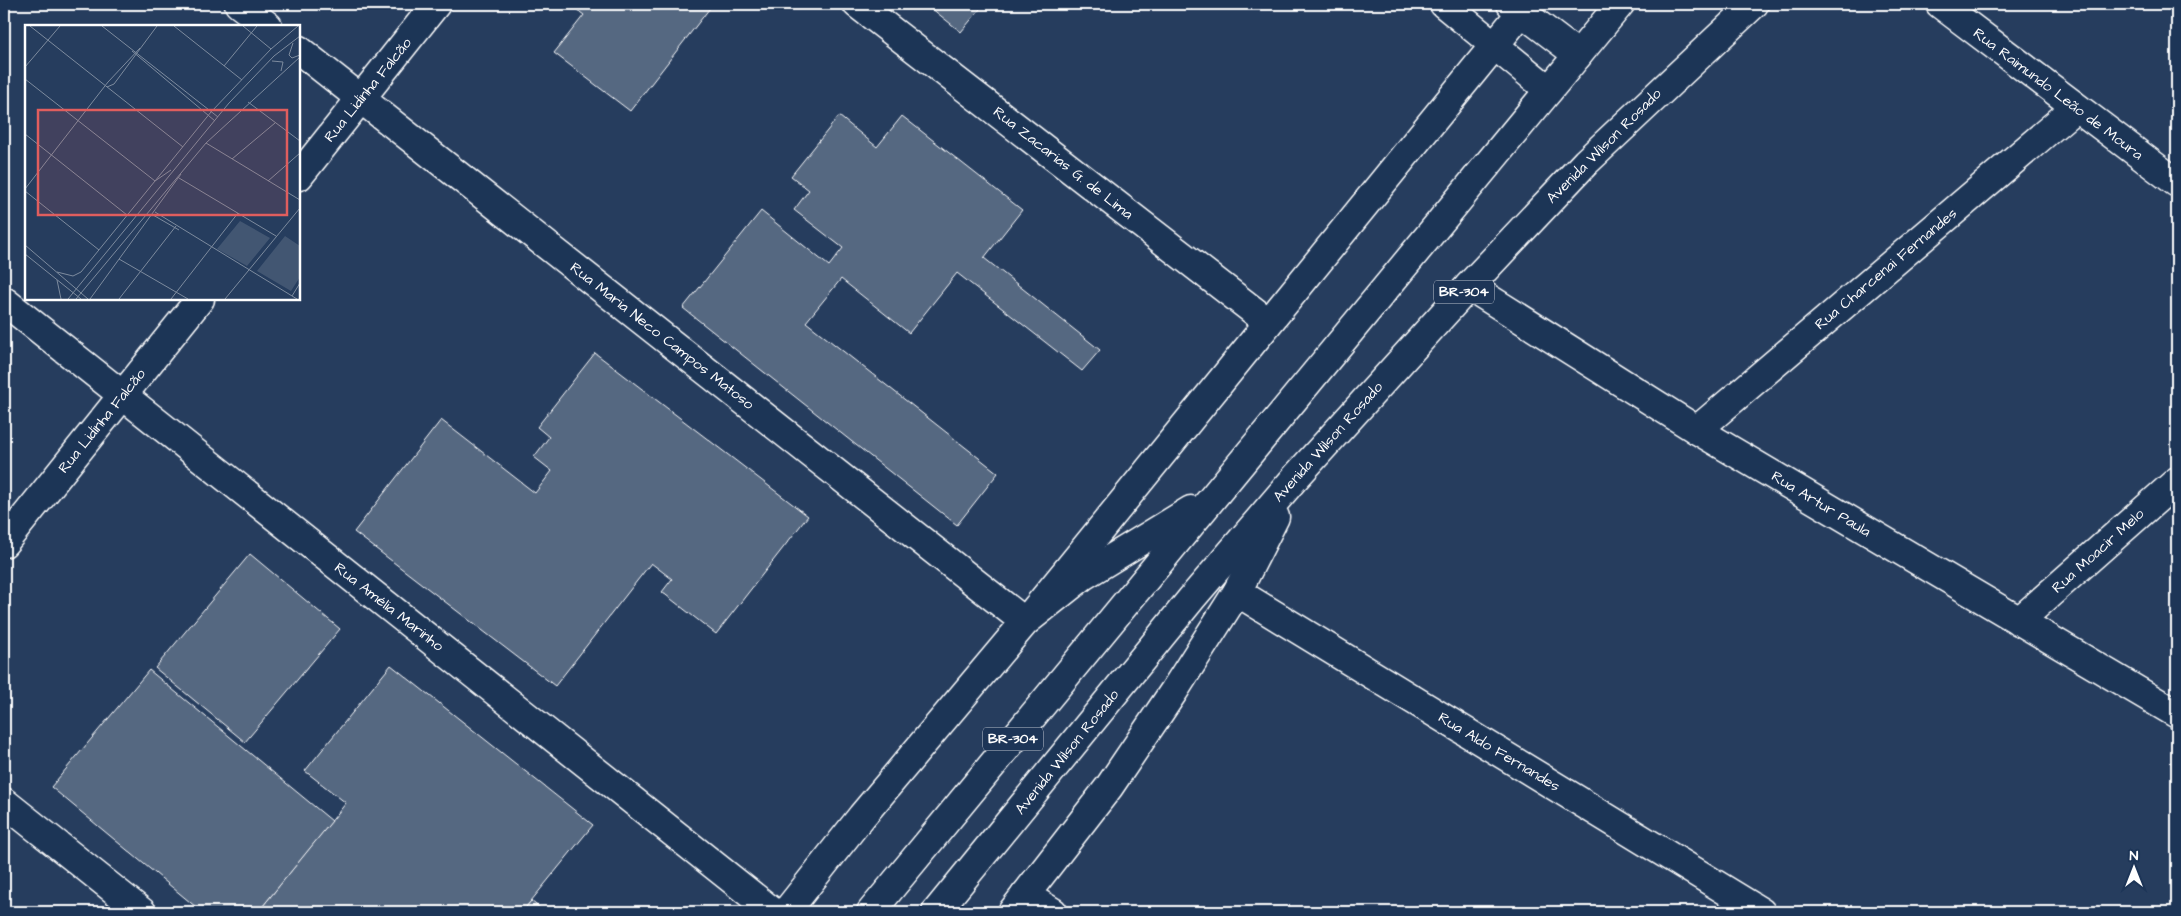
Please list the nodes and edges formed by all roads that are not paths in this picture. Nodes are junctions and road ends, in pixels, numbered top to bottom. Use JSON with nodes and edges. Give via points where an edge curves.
{"nodes":[{"id":1,"x":240,"y":4,"type":"edge"},
{"id":2,"x":436,"y":4,"type":"edge"},
{"id":3,"x":857,"y":4,"type":"edge"},
{"id":4,"x":1444,"y":4,"type":"edge"},
{"id":5,"x":1620,"y":4,"type":"edge"},
{"id":6,"x":1754,"y":4,"type":"edge"},
{"id":7,"x":1940,"y":4,"type":"edge"},
{"id":8,"x":1519,"y":6,"type":"edge"},
{"id":9,"x":267,"y":25,"type":"edge"},
{"id":10,"x":1493,"y":44,"type":"junction"},
{"id":11,"x":300,"y":51,"type":"edge"},
{"id":12,"x":1578,"y":55,"type":"junction"},
{"id":13,"x":1549,"y":90,"type":"junction"},
{"id":14,"x":361,"y":99,"type":"junction"},
{"id":15,"x":2075,"y":108,"type":"junction"},
{"id":16,"x":300,"y":175,"type":"edge"},
{"id":17,"x":2177,"y":183,"type":"edge"},
{"id":18,"x":1469,"y":286,"type":"junction"},
{"id":19,"x":199,"y":300,"type":"edge"},
{"id":20,"x":4,"y":301,"type":"edge"},
{"id":21,"x":1268,"y":322,"type":"junction"},
{"id":22,"x":122,"y":396,"type":"junction"},
{"id":23,"x":1697,"y":430,"type":"junction"},
{"id":24,"x":1295,"y":478,"type":"junction"},
{"id":25,"x":2177,"y":481,"type":"edge"},
{"id":26,"x":1210,"y":498,"type":"junction"},
{"id":27,"x":4,"y":543,"type":"edge"},
{"id":28,"x":1237,"y":592,"type":"junction"},
{"id":29,"x":2019,"y":621,"type":"junction"},
{"id":30,"x":1025,"y":622,"type":"junction"},
{"id":31,"x":2177,"y":714,"type":"edge"},
{"id":32,"x":4,"y":802,"type":"edge"},
{"id":33,"x":1018,"y":903,"type":"edge"},
{"id":34,"x":1751,"y":910,"type":"edge"},
{"id":35,"x":142,"y":912,"type":"edge"},
{"id":36,"x":773,"y":912,"type":"edge"},
{"id":37,"x":786,"y":912,"type":"edge"},
{"id":38,"x":871,"y":912,"type":"edge"},
{"id":39,"x":936,"y":912,"type":"edge"},
{"id":40,"x":1053,"y":912,"type":"edge"}],
"edges":[{"from":1,"to":9,"type":"main road"},
{"from":2,"to":14,"type":"main road","name":"Rua Lidinha Falcão"},
{"from":3,"to":21,"type":"main road","name":"Rua Zacarias G. de Lima"},
{"from":4,"to":10,"type":"main road"},
{"from":5,"to":12,"type":"main road","number":"BR-304"},
{"from":6,"to":18,"type":"main road","name":"Avenida Wilson Rosado","number":"BR-304","via":[[1586,162]]},
{"from":7,"to":15,"type":"main road","name":"Rua Raimundo Leão de Moura"},
{"from":8,"to":10,"type":"main road"},
{"from":8,"to":12,"type":"main road"},
{"from":10,"to":13,"type":"main road"},
{"from":10,"to":21,"type":"main road"},
{"from":11,"to":14,"type":"main road","name":"Rua Maria Neco Campos Matoso"},
{"from":12,"to":13,"type":"main road","number":"BR-304"},
{"from":13,"to":26,"type":"main road","number":"BR-304"},
{"from":14,"to":16,"type":"main road","name":"Rua Lidinha Falcão"},
{"from":14,"to":30,"type":"main road","name":"Rua Maria Neco Campos Matoso"},
{"from":15,"to":17,"type":"main road","name":"Rua Raimundo Leão de Moura"},
{"from":15,"to":23,"type":"main road","name":"Rua Charcenai Fernandes"},
{"from":18,"to":23,"type":"main road","name":"Rua Artur Paula"},
{"from":18,"to":24,"type":"main road","name":"Avenida Wilson Rosado","number":"BR-304"},
{"from":19,"to":22,"type":"main road","name":"Rua Lidinha Falcão"},
{"from":20,"to":22,"type":"main road","name":"Rua Amélia Marinho"},
{"from":21,"to":30,"type":"main road"},
{"from":22,"to":27,"type":"main road","name":"Rua Lidinha Falcão"},
{"from":22,"to":36,"type":"main road","name":"Rua Amélia Marinho"},
{"from":23,"to":29,"type":"main road","name":"Rua Artur Paula"},
{"from":24,"to":28,"type":"main road"},
{"from":24,"to":39,"type":"main road","name":"Avenida Wilson Rosado","number":"BR-304","via":[[1192,598]]},
{"from":25,"to":29,"type":"main road","name":"Rua Moacir Melo"},
{"from":26,"to":30,"type":"main road","via":[[1083,576]]},
{"from":26,"to":38,"type":"main road","number":"BR-304"},
{"from":28,"to":33,"type":"main road","via":[[1109,787]]},
{"from":28,"to":34,"type":"main road","name":"Rua Aldo Fernandes"},
{"from":29,"to":31,"type":"main road","name":"Rua Artur Paula"},
{"from":30,"to":37,"type":"main road"},
{"from":32,"to":35,"type":"main road"},
{"from":33,"to":40,"type":"main road"}]}
